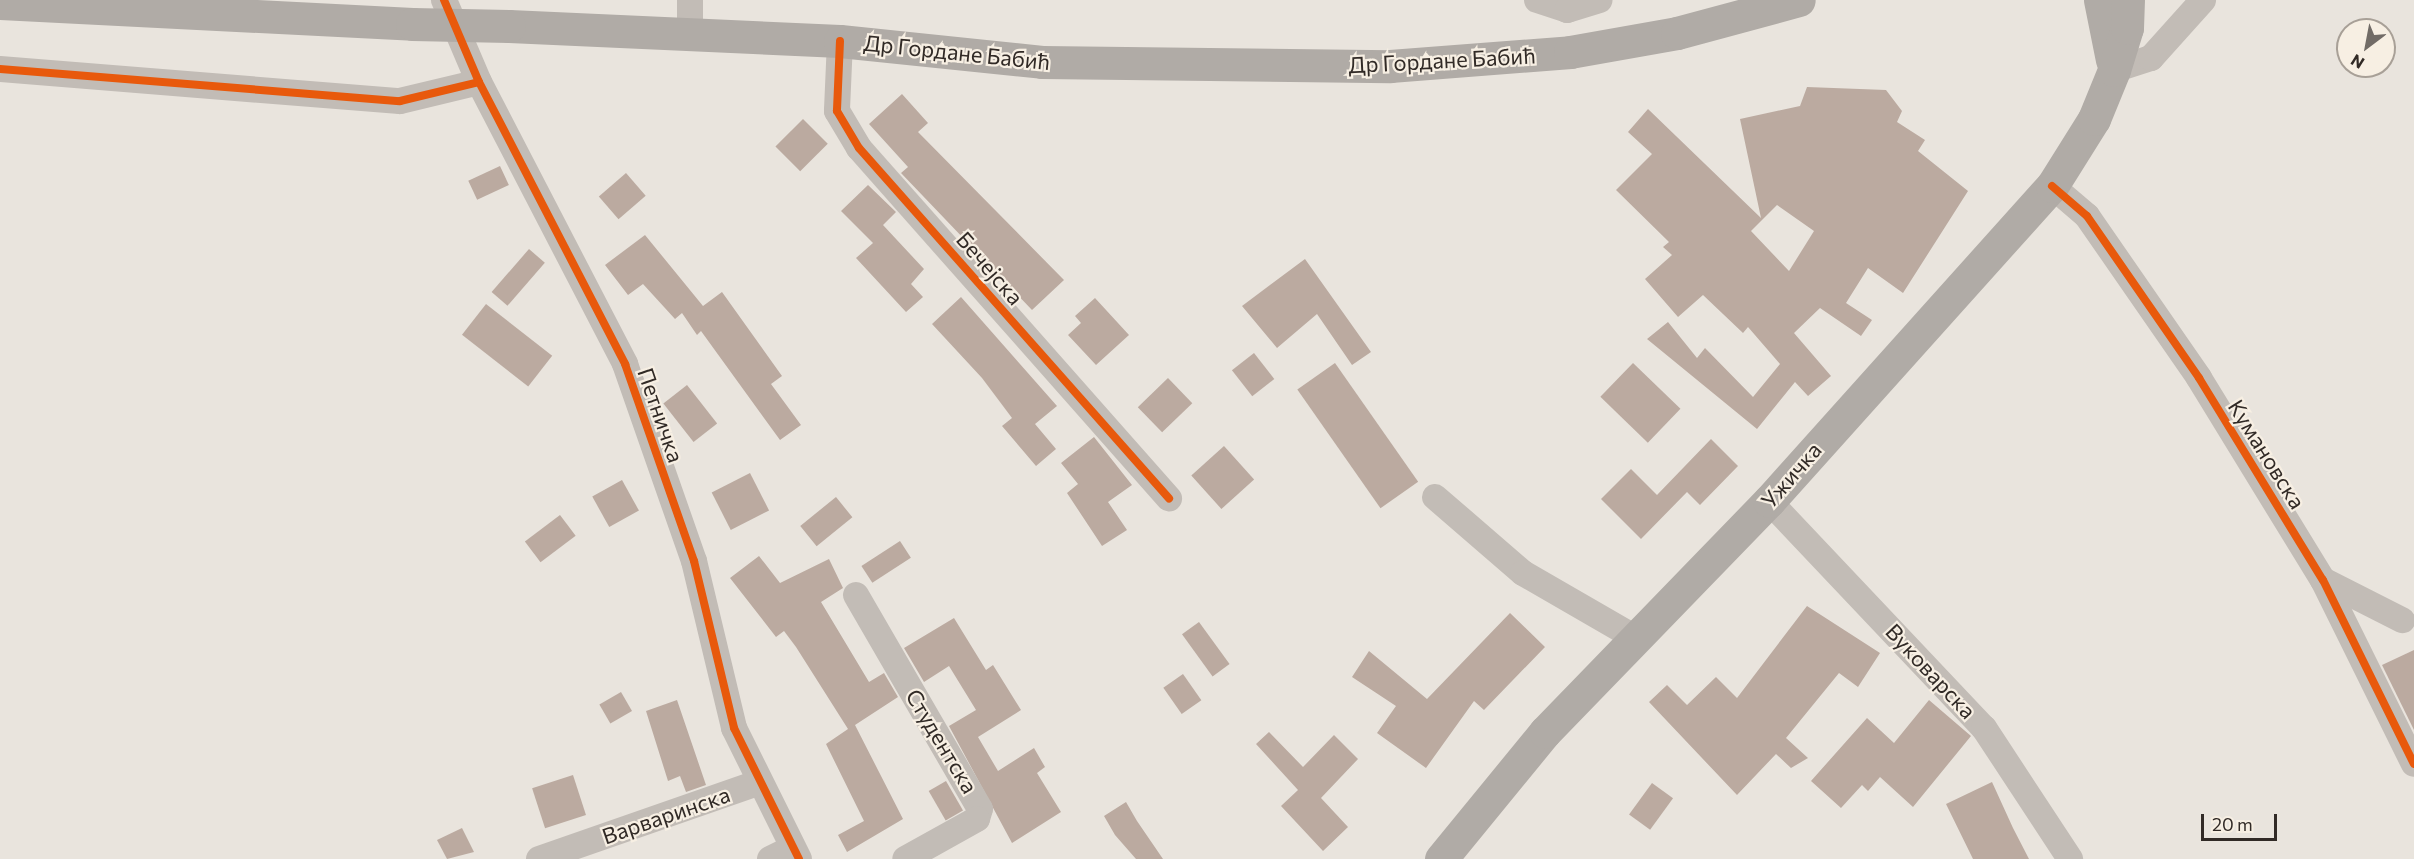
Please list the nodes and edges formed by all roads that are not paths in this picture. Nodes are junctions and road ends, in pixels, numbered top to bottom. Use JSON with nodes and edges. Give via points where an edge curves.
{"nodes":[{"id":1,"x":444,"y":0,"type":"edge"},
{"id":2,"x":690,"y":0,"type":"edge"},
{"id":3,"x":1537,"y":0,"type":"edge"},
{"id":4,"x":1599,"y":0,"type":"edge"},
{"id":5,"x":1799,"y":0,"type":"edge"},
{"id":6,"x":2100,"y":0,"type":"edge"},
{"id":7,"x":2128,"y":0,"type":"edge"},
{"id":8,"x":2204,"y":0,"type":"edge"},
{"id":9,"x":0,"y":3,"type":"edge"},
{"id":10,"x":690,"y":34,"type":"junction"},
{"id":11,"x":840,"y":41,"type":"junction"},
{"id":12,"x":0,"y":69,"type":"edge"},
{"id":13,"x":2114,"y":70,"type":"junction"},
{"id":14,"x":479,"y":82,"type":"junction"},
{"id":15,"x":2052,"y":186,"type":"junction"},
{"id":16,"x":1435,"y":497,"type":"dead end"},
{"id":17,"x":1169,"y":498,"type":"dead end"},
{"id":18,"x":1769,"y":501,"type":"junction"},
{"id":19,"x":2323,"y":580,"type":"junction"},
{"id":20,"x":856,"y":595,"type":"dead end"},
{"id":21,"x":2402,"y":620,"type":"dead end"},
{"id":22,"x":1634,"y":637,"type":"junction"},
{"id":23,"x":2414,"y":764,"type":"edge"},
{"id":24,"x":760,"y":782,"type":"junction"},
{"id":25,"x":796,"y":854,"type":"edge"},
{"id":26,"x":539,"y":859,"type":"edge"},
{"id":27,"x":770,"y":859,"type":"edge"},
{"id":28,"x":905,"y":859,"type":"edge"},
{"id":29,"x":1441,"y":859,"type":"edge"},
{"id":30,"x":2070,"y":859,"type":"edge"}],
"edges":[{"from":1,"to":14,"type":"street","name":"Петничка"},
{"from":2,"to":10,"type":"street"},
{"from":3,"to":4,"type":"street","via":[[1567,10]]},
{"from":5,"to":11,"type":"main road","name":"Др Гордане Бабић","via":[[1631,42],[1440,64],[1152,67],[1042,62]]},
{"from":6,"to":13,"type":"main road"},
{"from":7,"to":13,"type":"main road","name":"Ужичка","via":[[2127,28]]},
{"from":8,"to":13,"type":"street","via":[[2151,58]]},
{"from":9,"to":10,"type":"main road","name":"Др Гордане Бабић","bridge":true},
{"from":10,"to":11,"type":"main road","name":"Др Гордане Бабић"},
{"from":11,"to":17,"type":"street","name":"Бечејска","via":[[837,111],[859,148]]},
{"from":12,"to":14,"type":"street","via":[[400,101]]},
{"from":13,"to":15,"type":"main road","name":"Ужичка","via":[[2094,119]]},
{"from":14,"to":24,"type":"street","name":"Петничка","via":[[625,364],[694,561],[734,728]]},
{"from":15,"to":18,"type":"main road","name":"Ужичка"},
{"from":15,"to":19,"type":"street","name":"Кумановска","via":[[2087,216],[2199,378]]},
{"from":16,"to":22,"type":"street","via":[[1522,573]]},
{"from":18,"to":22,"type":"main road","name":"Ужичка"},
{"from":18,"to":30,"type":"street","name":"Вуковарска","via":[[1984,728]]},
{"from":19,"to":21,"type":"street"},
{"from":19,"to":23,"type":"street","name":"Кумановска"},
{"from":20,"to":28,"type":"street","name":"Студентска","via":[[980,809],[976,819]]},
{"from":22,"to":29,"type":"main road","name":"Ужичка","via":[[1522,759]]},
{"from":24,"to":25,"type":"street","name":"Петничка"},
{"from":24,"to":26,"type":"street","name":"Варваринска"},
{"from":25,"to":27,"type":"street"}]}
